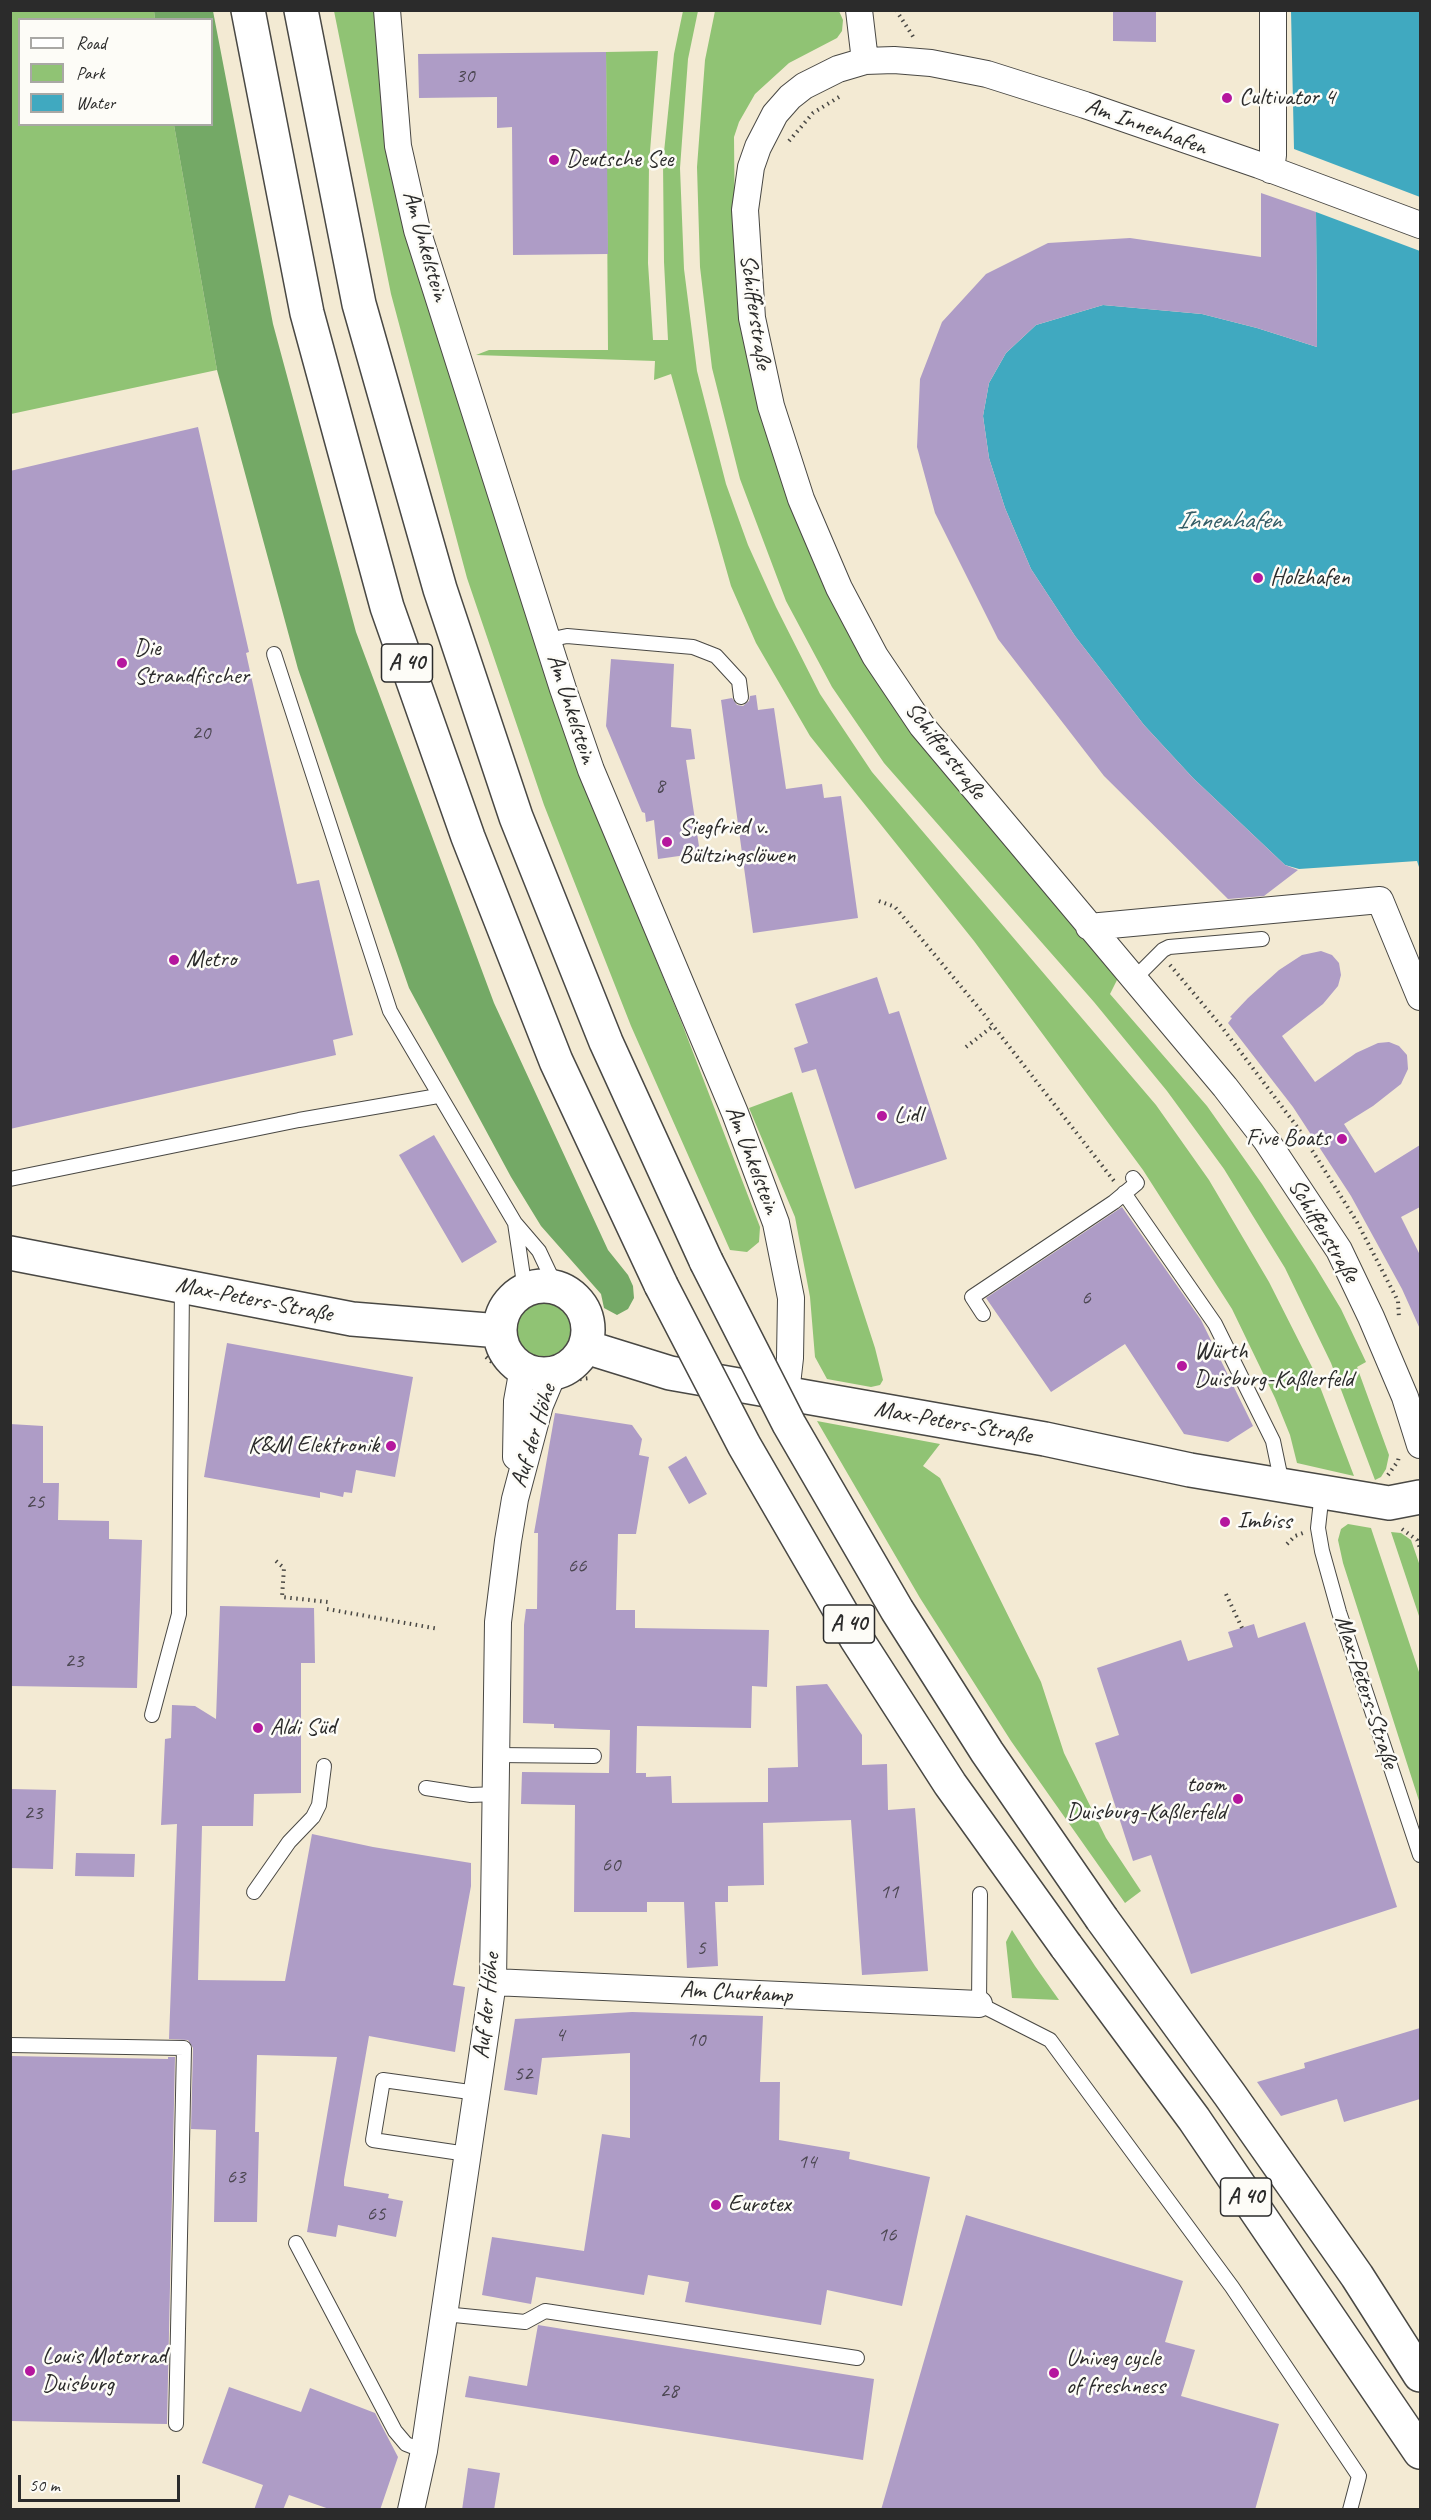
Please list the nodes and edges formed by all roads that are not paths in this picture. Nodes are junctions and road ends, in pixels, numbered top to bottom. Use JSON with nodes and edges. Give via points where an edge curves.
{"nodes":[{"id":1,"x":248,"y":10,"type":"edge"},
{"id":2,"x":301,"y":10,"type":"edge"},
{"id":3,"x":387,"y":10,"type":"edge"},
{"id":4,"x":858,"y":10,"type":"edge"},
{"id":5,"x":1273,"y":10,"type":"edge"},
{"id":6,"x":865,"y":61,"type":"junction"},
{"id":7,"x":1271,"y":170,"type":"junction"},
{"id":8,"x":1420,"y":225,"type":"edge"},
{"id":9,"x":548,"y":640,"type":"junction"},
{"id":10,"x":274,"y":654,"type":"dead end"},
{"id":11,"x":741,"y":697,"type":"dead end"},
{"id":12,"x":1097,"y":926,"type":"junction"},
{"id":13,"x":1262,"y":939,"type":"dead end"},
{"id":14,"x":1135,"y":978,"type":"junction"},
{"id":15,"x":1420,"y":997,"type":"edge"},
{"id":16,"x":438,"y":1096,"type":"junction"},
{"id":17,"x":1133,"y":1178,"type":"dead end"},
{"id":18,"x":10,"y":1179,"type":"edge"},
{"id":19,"x":1124,"y":1193,"type":"junction"},
{"id":20,"x":515,"y":1223,"type":"junction"},
{"id":21,"x":10,"y":1253,"type":"edge"},
{"id":22,"x":534,"y":1280,"type":"junction"},
{"id":23,"x":182,"y":1285,"type":"junction"},
{"id":24,"x":983,"y":1314,"type":"dead end"},
{"id":25,"x":487,"y":1330,"type":"junction"},
{"id":26,"x":595,"y":1338,"type":"junction"},
{"id":27,"x":538,"y":1371,"type":"junction"},
{"id":28,"x":786,"y":1393,"type":"junction"},
{"id":29,"x":1410,"y":1448,"type":"edge"},
{"id":30,"x":1282,"y":1485,"type":"junction"},
{"id":31,"x":1322,"y":1492,"type":"junction"},
{"id":32,"x":1420,"y":1497,"type":"edge"},
{"id":33,"x":152,"y":1715,"type":"dead end"},
{"id":34,"x":497,"y":1755,"type":"junction"},
{"id":35,"x":594,"y":1756,"type":"dead end"},
{"id":36,"x":324,"y":1766,"type":"dead end"},
{"id":37,"x":426,"y":1788,"type":"dead end"},
{"id":38,"x":497,"y":1794,"type":"junction"},
{"id":39,"x":1420,"y":1855,"type":"edge"},
{"id":40,"x":254,"y":1892,"type":"dead end"},
{"id":41,"x":980,"y":1894,"type":"dead end"},
{"id":42,"x":493,"y":1982,"type":"junction"},
{"id":43,"x":979,"y":2004,"type":"junction"},
{"id":44,"x":10,"y":2045,"type":"edge"},
{"id":45,"x":477,"y":2093,"type":"junction"},
{"id":46,"x":467,"y":2154,"type":"junction"},
{"id":47,"x":296,"y":2243,"type":"dead end"},
{"id":48,"x":444,"y":2314,"type":"junction"},
{"id":49,"x":857,"y":2358,"type":"dead end"},
{"id":50,"x":1420,"y":2375,"type":"edge"},
{"id":51,"x":176,"y":2424,"type":"dead end"},
{"id":52,"x":424,"y":2451,"type":"junction"},
{"id":53,"x":1420,"y":2452,"type":"edge"},
{"id":54,"x":411,"y":2510,"type":"edge"},
{"id":55,"x":1350,"y":2510,"type":"edge"}],
"edges":[{"from":1,"to":53,"type":"main road","number":"A 40","bridge":true,"via":[[307,313],[387,607],[468,837],[556,1061],[661,1285],[744,1445],[856,1638],[950,1784],[1194,2119]]},
{"from":2,"to":50,"type":"main road","number":"A 40","bridge":true,"via":[[359,304],[440,589],[516,817],[606,1042],[706,1262],[789,1424],[897,1610],[987,1752],[1357,2276]]},
{"from":3,"to":9,"type":"street","name":"Am Unkelstein","via":[[398,146],[417,230]]},
{"from":4,"to":6,"type":"street"},
{"from":5,"to":7,"type":"street"},
{"from":6,"to":7,"type":"street","name":"Am Innenhafen","via":[[931,63],[987,74]]},
{"from":6,"to":12,"type":"street","name":"Schifferstraße","via":[[838,69],[790,97],[765,130],[752,167],[745,210],[747,261],[752,318],[771,406],[801,499],[839,588],[875,656],[922,726]]},
{"from":7,"to":8,"type":"street","name":"Am Innenhafen"},
{"from":9,"to":11,"type":"lane","via":[[567,636],[693,646],[716,656],[739,681]]},
{"from":9,"to":28,"type":"street","name":"Am Unkelstein","via":[[591,770],[731,1102],[776,1223],[791,1298]]},
{"from":10,"to":16,"type":"lane","via":[[390,1011]]},
{"from":12,"to":14,"type":"street","name":"Schifferstraße"},
{"from":12,"to":15,"type":"street","via":[[1380,900]]},
{"from":13,"to":14,"type":"lane","via":[[1176,946],[1160,953]]},
{"from":14,"to":29,"type":"street","name":"Schifferstraße","via":[[1266,1140],[1339,1251],[1405,1398]]},
{"from":16,"to":18,"type":"lane"},
{"from":16,"to":20,"type":"lane"},
{"from":17,"to":19,"type":"lane","via":[[1137,1183]]},
{"from":19,"to":24,"type":"lane","via":[[972,1297]]},
{"from":19,"to":30,"type":"lane","via":[[1215,1324],[1273,1441]]},
{"from":20,"to":22,"type":"lane"},
{"from":20,"to":22,"type":"lane","via":[[540,1251],[542,1258]]},
{"from":21,"to":23,"type":"main road","name":"Max-Peters-Straße"},
{"from":22,"to":25,"type":"main road"},
{"from":22,"to":26,"type":"main road","via":[[570,1293],[581,1304],[589,1332]]},
{"from":23,"to":25,"type":"main road","name":"Max-Peters-Straße","via":[[352,1319]]},
{"from":23,"to":33,"type":"lane","via":[[179,1614]]},
{"from":25,"to":27,"type":"main road","via":[[511,1359]]},
{"from":26,"to":27,"type":"main road","via":[[572,1364]]},
{"from":26,"to":28,"type":"main road","name":"Max-Peters-Straße","via":[[670,1373]]},
{"from":27,"to":34,"type":"street","name":"Auf der Höhe","via":[[540,1405],[515,1499],[498,1622]]},
{"from":28,"to":30,"type":"main road","name":"Max-Peters-Straße"},
{"from":30,"to":31,"type":"main road","name":"Max-Peters-Straße"},
{"from":31,"to":32,"type":"main road","name":"Max-Peters-Straße","via":[[1389,1503]]},
{"from":31,"to":39,"type":"lane","name":"Max-Peters-Straße","via":[[1318,1528],[1322,1551]]},
{"from":34,"to":35,"type":"lane"},
{"from":34,"to":38,"type":"street","name":"Auf der Höhe"},
{"from":36,"to":40,"type":"lane","via":[[319,1805],[313,1817],[289,1842]]},
{"from":37,"to":38,"type":"lane","via":[[471,1795]]},
{"from":38,"to":42,"type":"street","name":"Auf der Höhe"},
{"from":41,"to":43,"type":"lane"},
{"from":42,"to":43,"type":"street","name":"Am Churkamp"},
{"from":42,"to":45,"type":"street","name":"Auf der Höhe"},
{"from":43,"to":55,"type":"lane","via":[[1050,2040],[1232,2287],[1359,2476]]},
{"from":44,"to":51,"type":"lane","via":[[184,2048]]},
{"from":45,"to":46,"type":"street","name":"Auf der Höhe"},
{"from":45,"to":46,"type":"lane","via":[[383,2080],[373,2139]]},
{"from":46,"to":48,"type":"street","name":"Auf der Höhe"},
{"from":47,"to":52,"type":"lane","via":[[395,2431],[406,2444]]},
{"from":48,"to":49,"type":"lane","via":[[525,2322],[545,2311]]},
{"from":48,"to":52,"type":"street","name":"Auf der Höhe"},
{"from":52,"to":54,"type":"street","name":"Auf der Höhe"}]}
